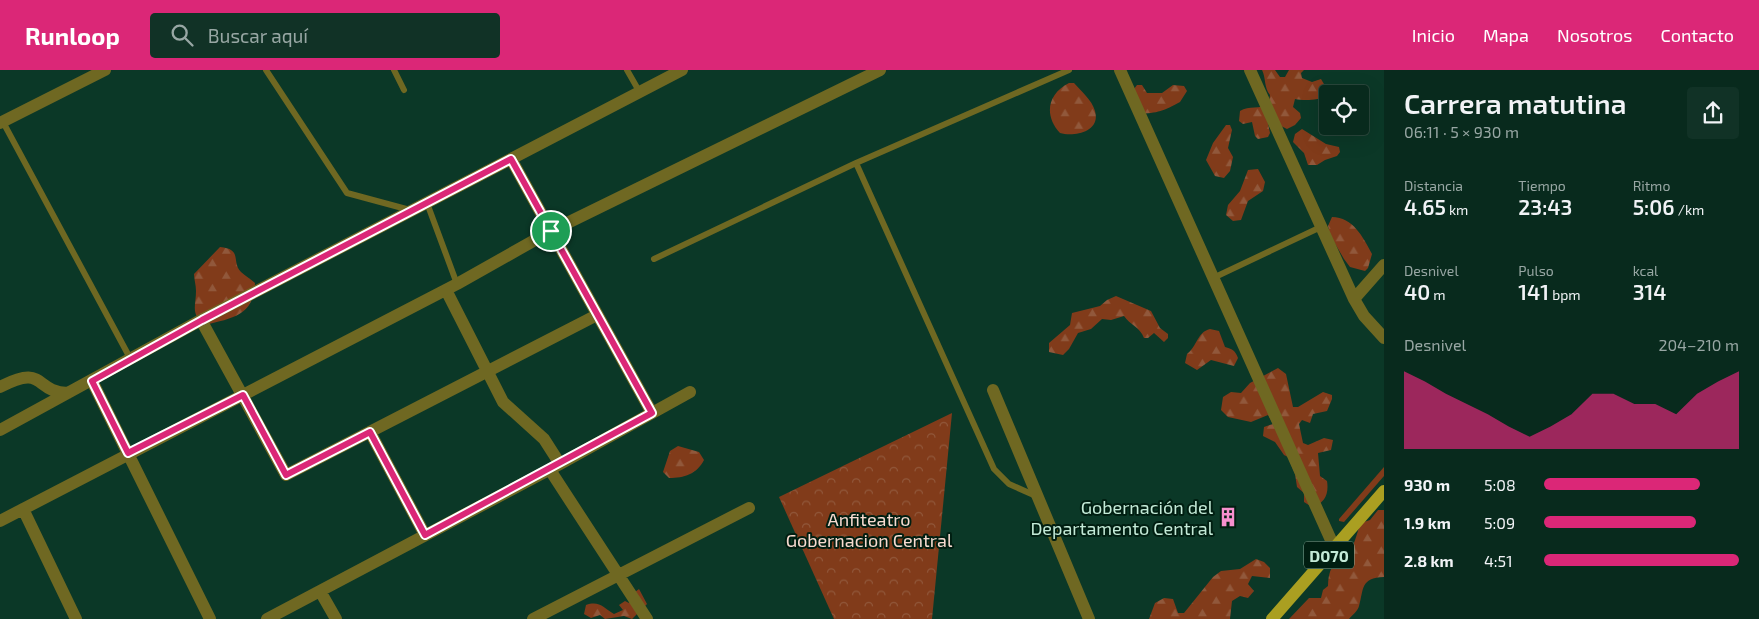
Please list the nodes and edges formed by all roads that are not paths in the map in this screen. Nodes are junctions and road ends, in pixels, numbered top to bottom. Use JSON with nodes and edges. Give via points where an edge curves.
{"nodes":[{"id":1,"x":105,"y":70,"type":"edge"},
{"id":2,"x":266,"y":70,"type":"edge"},
{"id":3,"x":394,"y":70,"type":"edge"},
{"id":4,"x":627,"y":70,"type":"edge"},
{"id":5,"x":682,"y":70,"type":"edge"},
{"id":6,"x":880,"y":70,"type":"edge"},
{"id":7,"x":1069,"y":70,"type":"edge"},
{"id":8,"x":1120,"y":70,"type":"edge"},
{"id":9,"x":1250,"y":70,"type":"edge"},
{"id":10,"x":404,"y":90,"type":"dead end"},
{"id":11,"x":639,"y":91,"type":"junction"},
{"id":12,"x":2,"y":122,"type":"edge"},
{"id":13,"x":511,"y":159,"type":"junction"},
{"id":14,"x":856,"y":163,"type":"junction"},
{"id":15,"x":427,"y":203,"type":"junction"},
{"id":16,"x":412,"y":210,"type":"junction"},
{"id":17,"x":1322,"y":226,"type":"junction"},
{"id":18,"x":551,"y":231,"type":"junction"},
{"id":19,"x":654,"y":259,"type":"dead end"},
{"id":20,"x":1384,"y":265,"type":"edge"},
{"id":21,"x":1213,"y":278,"type":"junction"},
{"id":22,"x":451,"y":287,"type":"junction"},
{"id":23,"x":1354,"y":299,"type":"junction"},
{"id":24,"x":598,"y":314,"type":"junction"},
{"id":25,"x":202,"y":320,"type":"junction"},
{"id":26,"x":1384,"y":338,"type":"edge"},
{"id":27,"x":130,"y":358,"type":"junction"},
{"id":28,"x":488,"y":371,"type":"junction"},
{"id":29,"x":92,"y":381,"type":"junction"},
{"id":30,"x":0,"y":387,"type":"edge"},
{"id":31,"x":992,"y":390,"type":"dead end"},
{"id":32,"x":690,"y":392,"type":"dead end"},
{"id":33,"x":68,"y":393,"type":"junction"},
{"id":34,"x":243,"y":395,"type":"junction"},
{"id":35,"x":652,"y":413,"type":"junction"},
{"id":36,"x":0,"y":430,"type":"edge"},
{"id":37,"x":370,"y":432,"type":"junction"},
{"id":38,"x":128,"y":453,"type":"junction"},
{"id":39,"x":555,"y":467,"type":"junction"},
{"id":40,"x":1037,"y":497,"type":"junction"},
{"id":41,"x":1383,"y":497,"type":"edge"},
{"id":42,"x":749,"y":508,"type":"dead end"},
{"id":43,"x":23,"y":509,"type":"junction"},
{"id":44,"x":0,"y":521,"type":"edge"},
{"id":45,"x":425,"y":535,"type":"junction"},
{"id":46,"x":1335,"y":549,"type":"junction"},
{"id":47,"x":620,"y":575,"type":"junction"},
{"id":48,"x":320,"y":591,"type":"junction"},
{"id":49,"x":72,"y":618,"type":"edge"},
{"id":50,"x":210,"y":619,"type":"edge"},
{"id":51,"x":267,"y":619,"type":"edge"},
{"id":52,"x":336,"y":619,"type":"edge"},
{"id":53,"x":534,"y":619,"type":"edge"},
{"id":54,"x":647,"y":619,"type":"edge"},
{"id":55,"x":1089,"y":619,"type":"edge"},
{"id":56,"x":1272,"y":619,"type":"edge"}],
"edges":[{"from":1,"to":12,"type":"street"},
{"from":2,"to":16,"type":"lane","via":[[347,193]]},
{"from":3,"to":10,"type":"lane"},
{"from":4,"to":11,"type":"lane"},
{"from":5,"to":11,"type":"street"},
{"from":6,"to":18,"type":"street"},
{"from":7,"to":14,"type":"lane"},
{"from":8,"to":21,"type":"street"},
{"from":9,"to":17,"type":"street"},
{"from":11,"to":13,"type":"street"},
{"from":12,"to":27,"type":"lane"},
{"from":13,"to":15,"type":"street"},
{"from":13,"to":18,"type":"street"},
{"from":14,"to":19,"type":"lane"},
{"from":14,"to":40,"type":"lane","via":[[994,468],[1009,484]]},
{"from":15,"to":16,"type":"street"},
{"from":15,"to":22,"type":"lane"},
{"from":16,"to":25,"type":"street"},
{"from":17,"to":21,"type":"lane"},
{"from":17,"to":23,"type":"street"},
{"from":18,"to":22,"type":"street"},
{"from":18,"to":24,"type":"street"},
{"from":20,"to":23,"type":"street"},
{"from":21,"to":46,"type":"street"},
{"from":22,"to":28,"type":"street"},
{"from":22,"to":34,"type":"street"},
{"from":23,"to":26,"type":"street"},
{"from":24,"to":28,"type":"street"},
{"from":24,"to":35,"type":"street"},
{"from":25,"to":27,"type":"street"},
{"from":25,"to":34,"type":"street"},
{"from":27,"to":29,"type":"street"},
{"from":28,"to":37,"type":"street"},
{"from":28,"to":39,"type":"street","via":[[503,402],[544,439]]},
{"from":29,"to":33,"type":"street"},
{"from":29,"to":38,"type":"street"},
{"from":30,"to":33,"type":"street","via":[[29,377],[58,392]]},
{"from":31,"to":40,"type":"street"},
{"from":32,"to":35,"type":"street"},
{"from":33,"to":36,"type":"street"},
{"from":34,"to":37,"type":"street","via":[[286,475]]},
{"from":34,"to":38,"type":"street"},
{"from":35,"to":39,"type":"street"},
{"from":37,"to":45,"type":"street"},
{"from":38,"to":43,"type":"street"},
{"from":38,"to":50,"type":"street"},
{"from":39,"to":45,"type":"street"},
{"from":39,"to":47,"type":"street"},
{"from":40,"to":55,"type":"street"},
{"from":41,"to":46,"type":"main road","number":"D070"},
{"from":42,"to":47,"type":"street"},
{"from":43,"to":44,"type":"street"},
{"from":43,"to":49,"type":"street"},
{"from":45,"to":48,"type":"street"},
{"from":46,"to":56,"type":"main road","number":"D070"},
{"from":47,"to":53,"type":"street"},
{"from":47,"to":54,"type":"street"},
{"from":48,"to":51,"type":"street"},
{"from":48,"to":52,"type":"street"}]}
